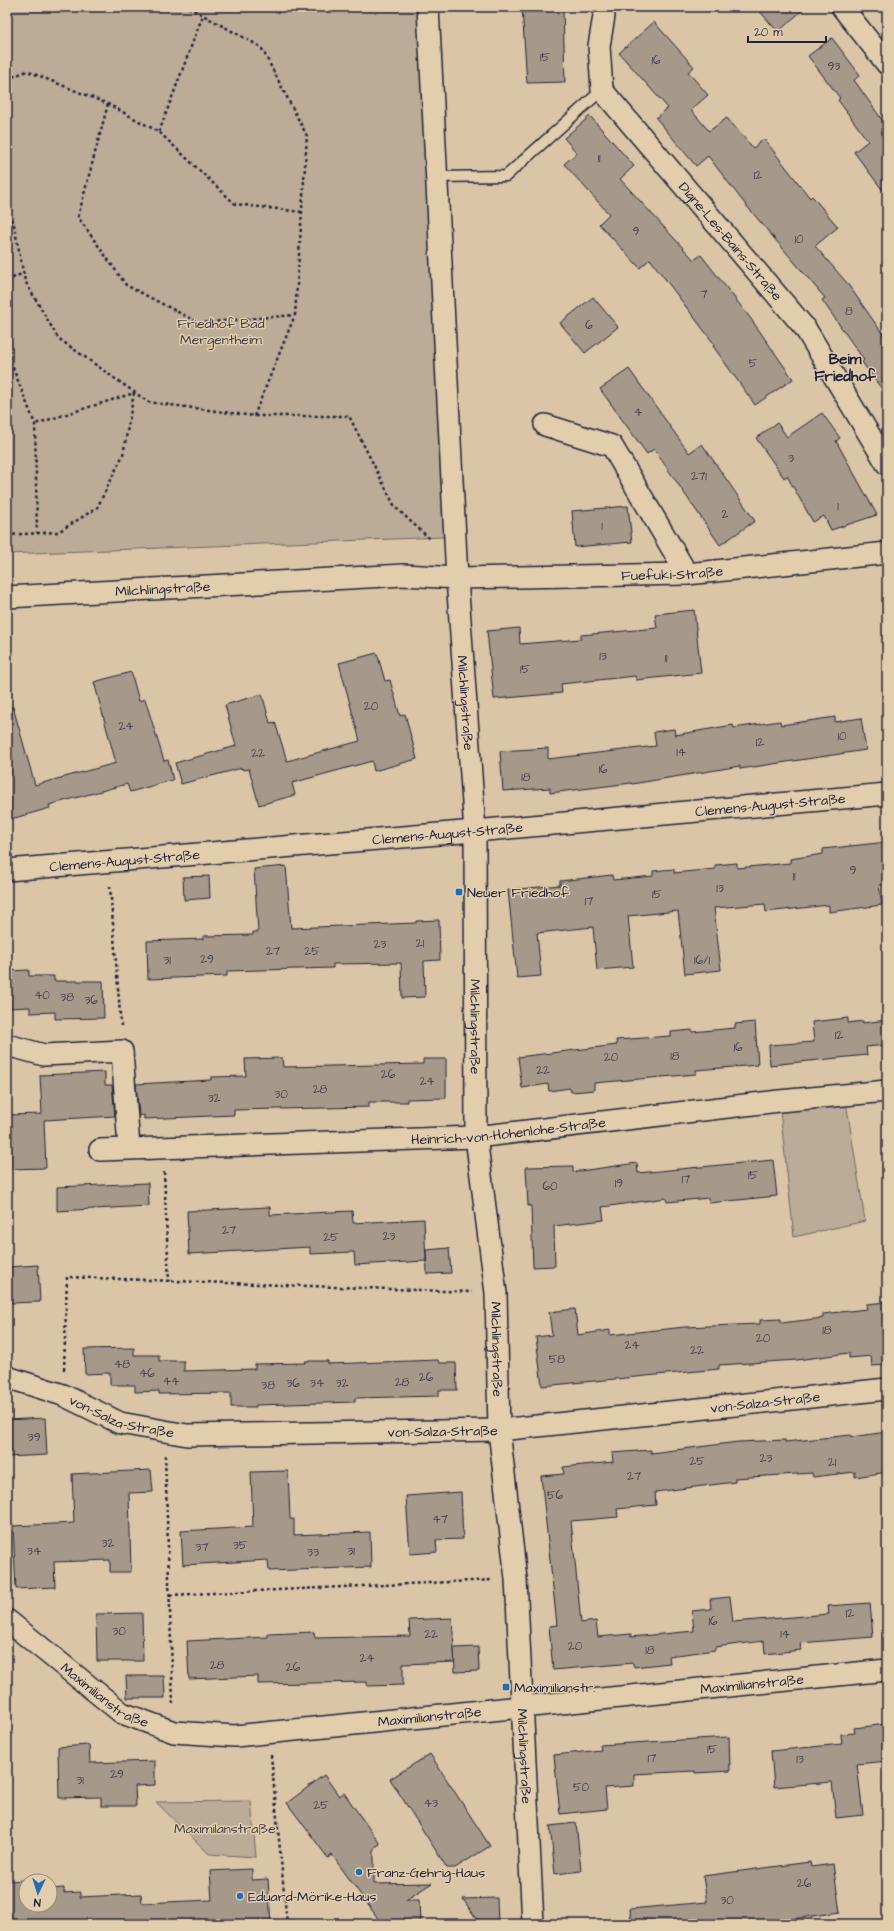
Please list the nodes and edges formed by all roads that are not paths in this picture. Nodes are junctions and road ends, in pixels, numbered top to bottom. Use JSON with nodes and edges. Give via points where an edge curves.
{"nodes":[{"id":1,"x":428,"y":7,"type":"edge"},
{"id":2,"x":842,"y":7,"type":"edge"},
{"id":3,"x":604,"y":16,"type":"dead end"},
{"id":4,"x":887,"y":64,"type":"edge"},
{"id":5,"x":602,"y":90,"type":"junction"},
{"id":6,"x":436,"y":177,"type":"junction"},
{"id":7,"x":545,"y":425,"type":"dead end"},
{"id":8,"x":887,"y":464,"type":"edge"},
{"id":9,"x":887,"y":553,"type":"edge"},
{"id":10,"x":686,"y":574,"type":"junction"},
{"id":11,"x":457,"y":578,"type":"junction"},
{"id":12,"x":7,"y":597,"type":"edge"},
{"id":13,"x":887,"y":794,"type":"edge"},
{"id":14,"x":475,"y":831,"type":"junction"},
{"id":15,"x":7,"y":870,"type":"edge"},
{"id":16,"x":7,"y":1045,"type":"edge"},
{"id":17,"x":887,"y":1091,"type":"edge"},
{"id":18,"x":476,"y":1137,"type":"junction"},
{"id":19,"x":129,"y":1148,"type":"junction"},
{"id":20,"x":100,"y":1150,"type":"dead end"},
{"id":21,"x":7,"y":1377,"type":"edge"},
{"id":22,"x":887,"y":1389,"type":"edge"},
{"id":23,"x":498,"y":1430,"type":"junction"},
{"id":24,"x":7,"y":1620,"type":"edge"},
{"id":25,"x":887,"y":1670,"type":"edge"},
{"id":26,"x":523,"y":1707,"type":"junction"},
{"id":27,"x":533,"y":1924,"type":"edge"}],
"edges":[{"from":1,"to":6,"type":"street"},
{"from":2,"to":4,"type":"street"},
{"from":3,"to":5,"type":"street","via":[[599,46]]},
{"from":5,"to":6,"type":"lane","via":[[506,176]]},
{"from":5,"to":8,"type":"street","name":"Digne-Les-Bains-Straße","via":[[805,328]]},
{"from":6,"to":11,"type":"street"},
{"from":7,"to":10,"type":"street","via":[[612,446]]},
{"from":9,"to":10,"type":"street","name":"Fuefuki-Straße"},
{"from":10,"to":11,"type":"street","name":"Fuefuki-Straße"},
{"from":11,"to":12,"type":"street","name":"Milchlingstraße","via":[[404,575]]},
{"from":11,"to":14,"type":"street","name":"Milchlingstraße"},
{"from":13,"to":14,"type":"street","name":"Clemens-August-Straße"},
{"from":14,"to":15,"type":"street","name":"Clemens-August-Straße"},
{"from":14,"to":18,"type":"street","name":"Milchlingstraße"},
{"from":16,"to":19,"type":"street","via":[[44,1055],[122,1051]]},
{"from":17,"to":18,"type":"street","name":"Heinrich-von-Hohenlohe-Straße","via":[[779,1101]]},
{"from":18,"to":19,"type":"street","name":"Heinrich-von-Hohenlohe-Straße"},
{"from":18,"to":23,"type":"street","name":"Milchlingstraße","via":[[496,1293]]},
{"from":19,"to":20,"type":"street","name":"Heinrich-von-Hohenlohe-Straße"},
{"from":21,"to":23,"type":"street","name":"von-Salza-Straße","via":[[63,1395],[120,1423],[188,1435]]},
{"from":22,"to":23,"type":"street","name":"von-Salza-Straße"},
{"from":23,"to":26,"type":"street","name":"Milchlingstraße","via":[[516,1579]]},
{"from":24,"to":26,"type":"street","name":"Maximilianstraße","via":[[122,1714],[174,1732],[235,1736]]},
{"from":25,"to":26,"type":"street","name":"Maximilianstraße"},
{"from":26,"to":27,"type":"street","name":"Milchlingstraße"}]}
